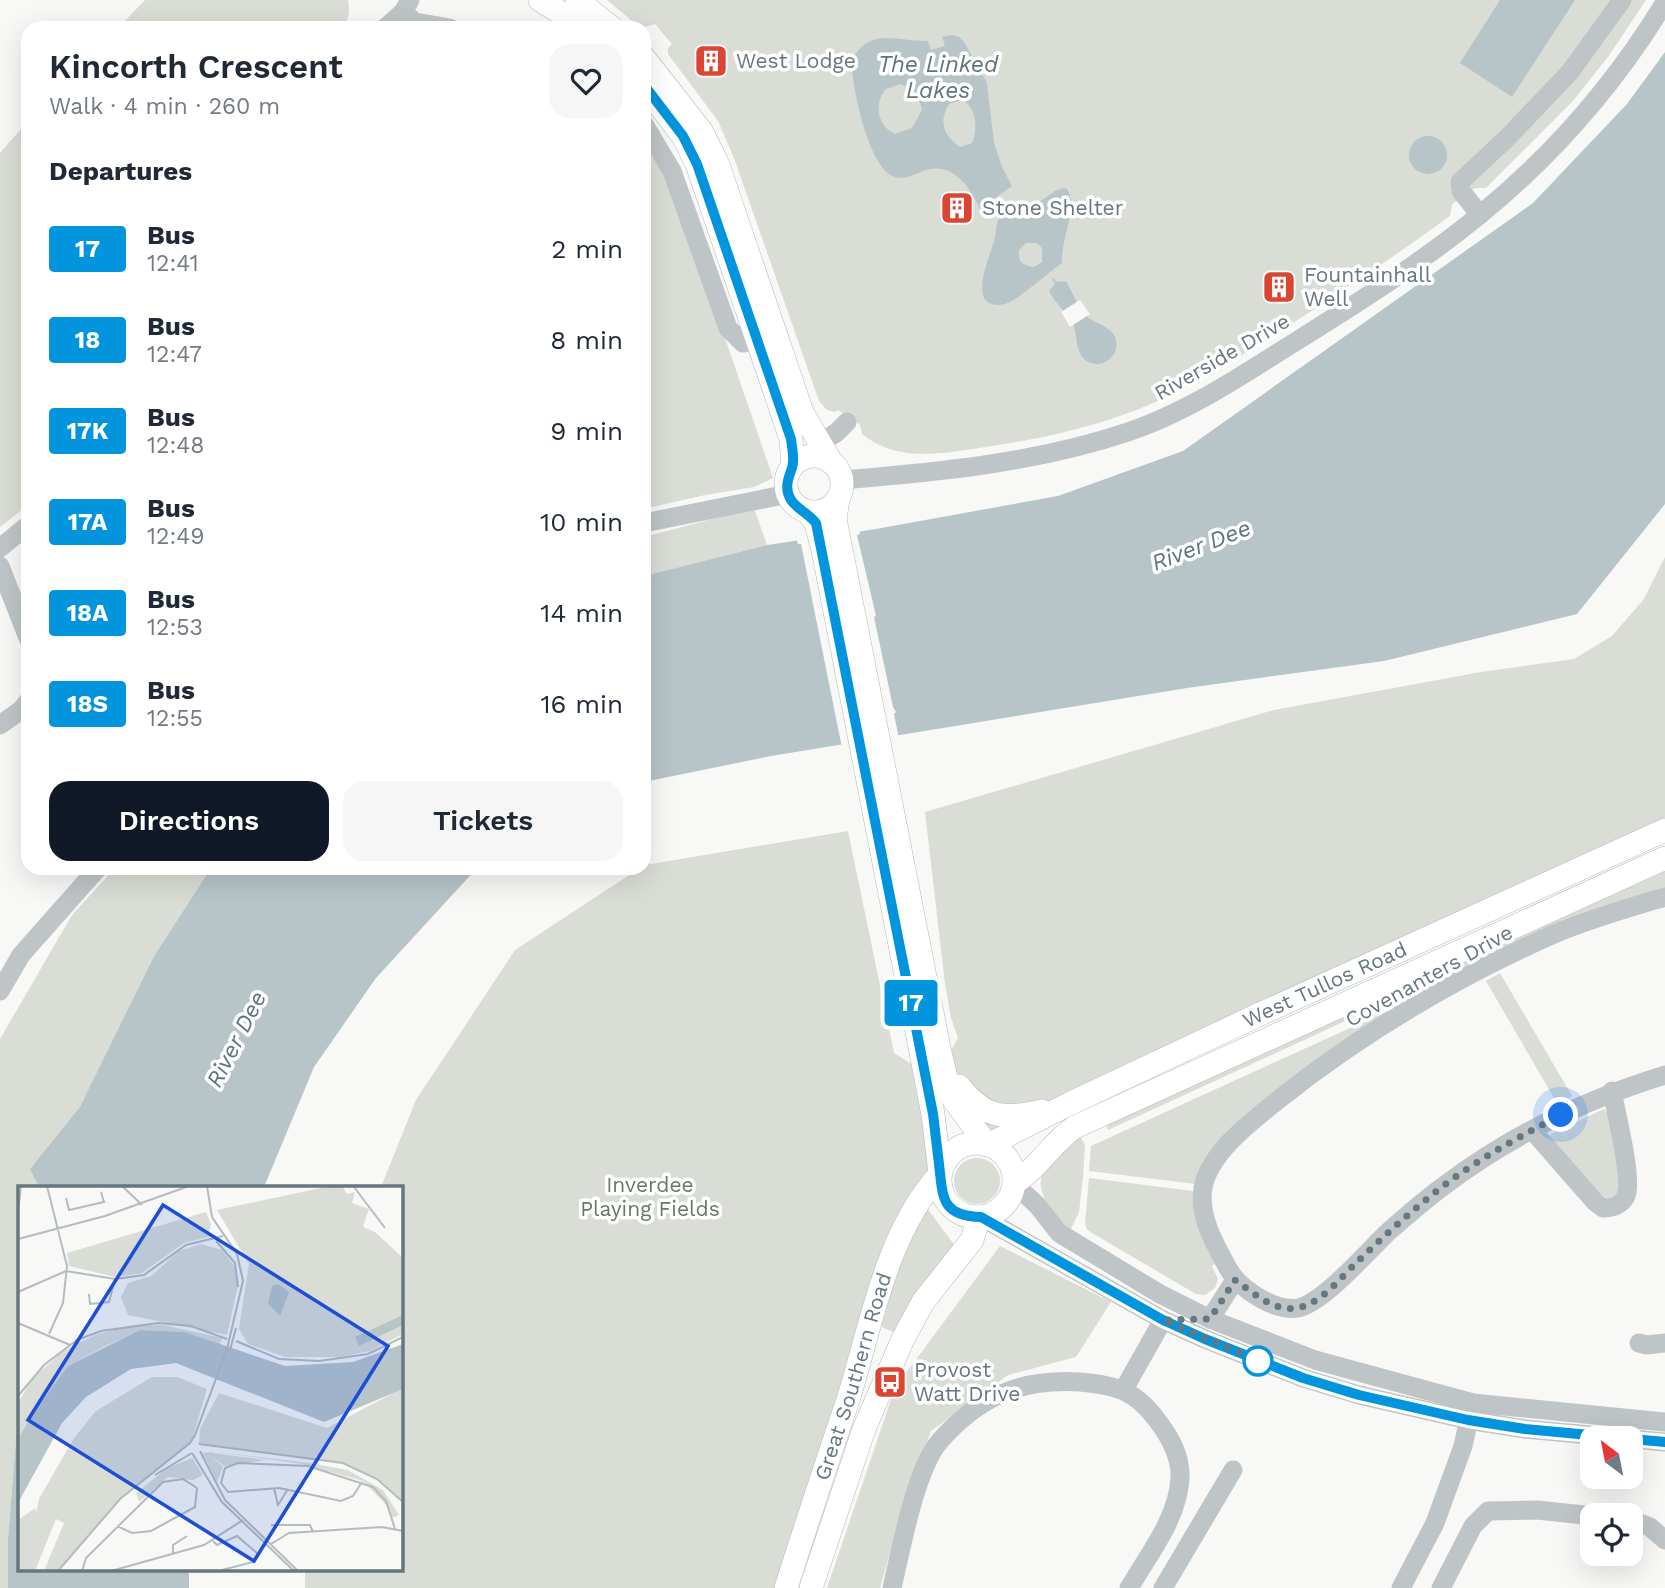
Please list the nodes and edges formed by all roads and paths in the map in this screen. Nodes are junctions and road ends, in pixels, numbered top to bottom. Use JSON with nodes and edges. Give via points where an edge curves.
{"nodes":[{"id":1,"x":540,"y":0,"type":"edge"},
{"id":2,"x":577,"y":0,"type":"edge"},
{"id":3,"x":1622,"y":0,"type":"edge"},
{"id":4,"x":1665,"y":2,"type":"edge"},
{"id":5,"x":407,"y":6,"type":"edge"},
{"id":6,"x":392,"y":21,"type":"edge"},
{"id":7,"x":574,"y":21,"type":"edge"},
{"id":8,"x":603,"y":21,"type":"edge"},
{"id":9,"x":651,"y":67,"type":"edge"},
{"id":10,"x":651,"y":94,"type":"edge"},
{"id":11,"x":651,"y":136,"type":"edge"},
{"id":12,"x":1480,"y":215,"type":"junction"},
{"id":13,"x":758,"y":341,"type":"junction"},
{"id":14,"x":847,"y":422,"type":"dead end"},
{"id":15,"x":793,"y":466,"type":"junction"},
{"id":16,"x":827,"y":491,"type":"junction"},
{"id":17,"x":788,"y":494,"type":"junction"},
{"id":18,"x":651,"y":522,"type":"edge"},
{"id":19,"x":21,"y":531,"type":"edge"},
{"id":20,"x":0,"y":548,"type":"edge"},
{"id":21,"x":0,"y":566,"type":"edge"},
{"id":22,"x":21,"y":620,"type":"edge"},
{"id":23,"x":21,"y":709,"type":"edge"},
{"id":24,"x":0,"y":725,"type":"edge"},
{"id":25,"x":1665,"y":830,"type":"edge"},
{"id":26,"x":1665,"y":858,"type":"edge"},
{"id":27,"x":92,"y":875,"type":"edge"},
{"id":28,"x":1665,"y":897,"type":"edge"},
{"id":29,"x":0,"y":991,"type":"edge"},
{"id":30,"x":935,"y":1058,"type":"junction"},
{"id":31,"x":1665,"y":1075,"type":"edge"},
{"id":32,"x":1612,"y":1091,"type":"junction"},
{"id":33,"x":1069,"y":1104,"type":"junction"},
{"id":34,"x":1532,"y":1130,"type":"junction"},
{"id":35,"x":988,"y":1145,"type":"junction"},
{"id":36,"x":940,"y":1173,"type":"junction"},
{"id":37,"x":1014,"y":1184,"type":"junction"},
{"id":38,"x":980,"y":1217,"type":"junction"},
{"id":39,"x":1235,"y":1280,"type":"junction"},
{"id":40,"x":1210,"y":1319,"type":"junction"},
{"id":41,"x":1163,"y":1320,"type":"junction"},
{"id":42,"x":1639,"y":1343,"type":"dead end"},
{"id":43,"x":1665,"y":1343,"type":"edge"},
{"id":44,"x":1124,"y":1389,"type":"junction"},
{"id":45,"x":1470,"y":1411,"type":"junction"},
{"id":46,"x":1665,"y":1422,"type":"edge"},
{"id":47,"x":1665,"y":1442,"type":"edge"},
{"id":48,"x":1233,"y":1470,"type":"dead end"},
{"id":49,"x":1580,"y":1515,"type":"edge"},
{"id":50,"x":1643,"y":1524,"type":"edge"},
{"id":51,"x":1665,"y":1540,"type":"edge"},
{"id":52,"x":786,"y":1588,"type":"edge"},
{"id":53,"x":811,"y":1588,"type":"edge"},
{"id":54,"x":892,"y":1588,"type":"edge"},
{"id":55,"x":1129,"y":1588,"type":"edge"},
{"id":56,"x":1163,"y":1588,"type":"edge"},
{"id":57,"x":1401,"y":1588,"type":"edge"},
{"id":58,"x":1441,"y":1588,"type":"edge"}],
"edges":[{"from":1,"to":7,"type":"main road"},
{"from":2,"to":8,"type":"main road"},
{"from":3,"to":12,"type":"street","via":[[1570,72],[1461,180],[1461,191]]},
{"from":4,"to":12,"type":"street","name":"Riverside Drive","via":[[1586,111]]},
{"from":5,"to":6,"type":"street"},
{"from":9,"to":16,"type":"main road","via":[[697,125],[718,165]]},
{"from":10,"to":13,"type":"main road","via":[[683,136],[697,164]]},
{"from":11,"to":13,"type":"street","via":[[672,171],[728,328],[743,343]]},
{"from":12,"to":16,"type":"street","name":"Riverside Drive","via":[[1347,309],[1232,381],[1150,423],[1098,441],[1014,460]]},
{"from":13,"to":15,"type":"main road","via":[[791,439]]},
{"from":14,"to":16,"type":"street","via":[[836,433]]},
{"from":15,"to":16,"type":"main road","via":[[816,457]]},
{"from":15,"to":17,"type":"main road"},
{"from":16,"to":17,"type":"main road","via":[[795,505]]},
{"from":16,"to":30,"type":"main road"},
{"from":17,"to":18,"type":"street"},
{"from":19,"to":20,"type":"street"},
{"from":21,"to":22,"type":"street"},
{"from":23,"to":24,"type":"street"},
{"from":25,"to":33,"type":"main road","name":"West Tullos Road"},
{"from":26,"to":37,"type":"main road","name":"West Tullos Road","via":[[1075,1127]]},
{"from":27,"to":29,"type":"street","via":[[21,955]]},
{"from":28,"to":39,"type":"street","name":"Covenanters Drive","via":[[1555,933],[1417,1003],[1361,1038],[1255,1119],[1222,1153],[1203,1189],[1214,1243]]},
{"from":30,"to":33,"type":"main road","via":[[970,1099],[999,1116],[1020,1116]]},
{"from":30,"to":35,"type":"main road","via":[[954,1100]]},
{"from":30,"to":36,"type":"main road","via":[[933,1114]]},
{"from":31,"to":32,"type":"street"},
{"from":32,"to":34,"type":"street"},
{"from":32,"to":34,"type":"street","via":[[1627,1194],[1612,1208],[1603,1209],[1595,1202]]},
{"from":33,"to":35,"type":"main road","name":"West Tullos Road"},
{"from":34,"to":39,"type":"street","via":[[1440,1188],[1304,1307],[1271,1305]]},
{"from":35,"to":36,"type":"main road","via":[[958,1148]]},
{"from":35,"to":37,"type":"main road","via":[[1008,1160]]},
{"from":36,"to":38,"type":"main road","via":[[941,1190],[949,1206]]},
{"from":36,"to":52,"type":"main road","name":"Great Southern Road","via":[[911,1212],[891,1258]]},
{"from":37,"to":38,"type":"main road","via":[[1003,1206]]},
{"from":37,"to":40,"type":"street","via":[[1059,1233]]},
{"from":38,"to":41,"type":"street"},
{"from":38,"to":53,"type":"main road","name":"Great Southern Road","via":[[972,1240],[923,1302],[903,1339],[864,1429]]},
{"from":39,"to":40,"type":"street"},
{"from":40,"to":41,"type":"street"},
{"from":40,"to":45,"type":"street","via":[[1315,1360]]},
{"from":41,"to":44,"type":"street"},
{"from":41,"to":45,"type":"street","via":[[1303,1378],[1359,1395]]},
{"from":42,"to":43,"type":"street"},
{"from":44,"to":54,"type":"street","via":[[1035,1383],[1015,1387],[970,1411],[938,1444],[924,1470]]},
{"from":44,"to":55,"type":"street","via":[[1147,1406],[1168,1434],[1180,1476],[1171,1515]]},
{"from":45,"to":46,"type":"street"},
{"from":45,"to":47,"type":"street","via":[[1525,1429]]},
{"from":45,"to":57,"type":"street","via":[[1463,1446],[1434,1522]]},
{"from":48,"to":56,"type":"street"},
{"from":49,"to":58,"type":"street","via":[[1488,1511],[1473,1526]]},
{"from":50,"to":51,"type":"street"}]}
